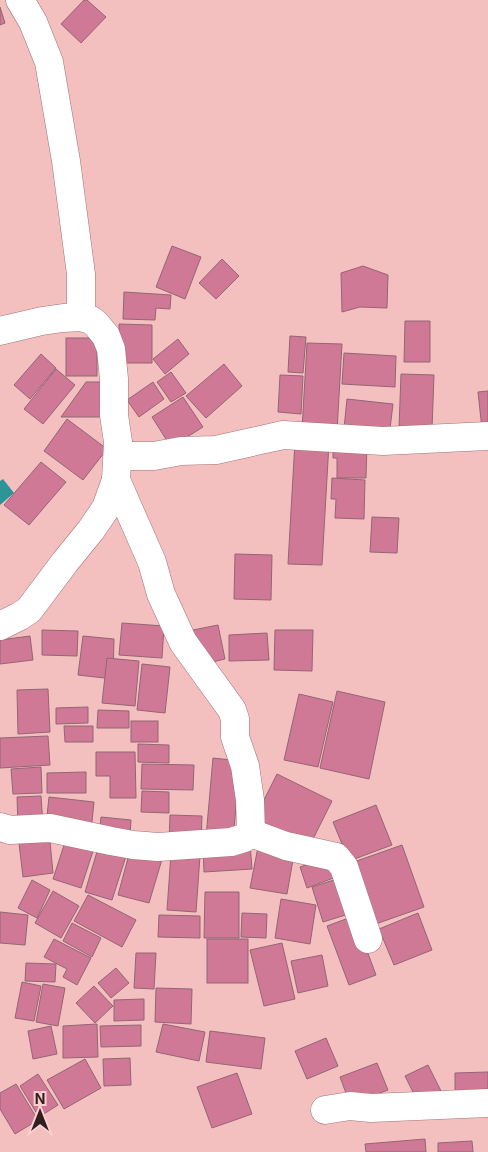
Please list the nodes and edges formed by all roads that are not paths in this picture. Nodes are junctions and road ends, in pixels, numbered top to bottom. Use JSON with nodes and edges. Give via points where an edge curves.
{"nodes":[{"id":1,"x":20,"y":0,"type":"edge"},
{"id":2,"x":81,"y":317,"type":"junction"},
{"id":3,"x":0,"y":331,"type":"edge"},
{"id":4,"x":488,"y":436,"type":"edge"},
{"id":5,"x":117,"y":468,"type":"junction"},
{"id":6,"x":0,"y":626,"type":"edge"},
{"id":7,"x":0,"y":827,"type":"edge"},
{"id":8,"x":251,"y":833,"type":"junction"},
{"id":9,"x":368,"y":939,"type":"dead end"},
{"id":10,"x":488,"y":1103,"type":"edge"},
{"id":11,"x":325,"y":1110,"type":"dead end"}],
"edges":[{"from":1,"to":2,"type":"street","via":[[49,62],[81,274]]},
{"from":2,"to":3,"type":"street","via":[[42,321]]},
{"from":2,"to":5,"type":"street","via":[[91,320],[102,330],[111,349]]},
{"from":4,"to":5,"type":"street","via":[[383,441],[283,435],[216,450],[154,456]]},
{"from":5,"to":6,"type":"street","via":[[106,508],[91,530],[29,610]]},
{"from":5,"to":8,"type":"street","via":[[162,594],[183,642],[232,710],[235,736],[245,766]]},
{"from":7,"to":8,"type":"street","via":[[10,830],[50,828],[158,847],[231,842]]},
{"from":8,"to":9,"type":"street","via":[[286,846],[336,858],[344,867]]},
{"from":10,"to":11,"type":"street","via":[[350,1106]]}]}
